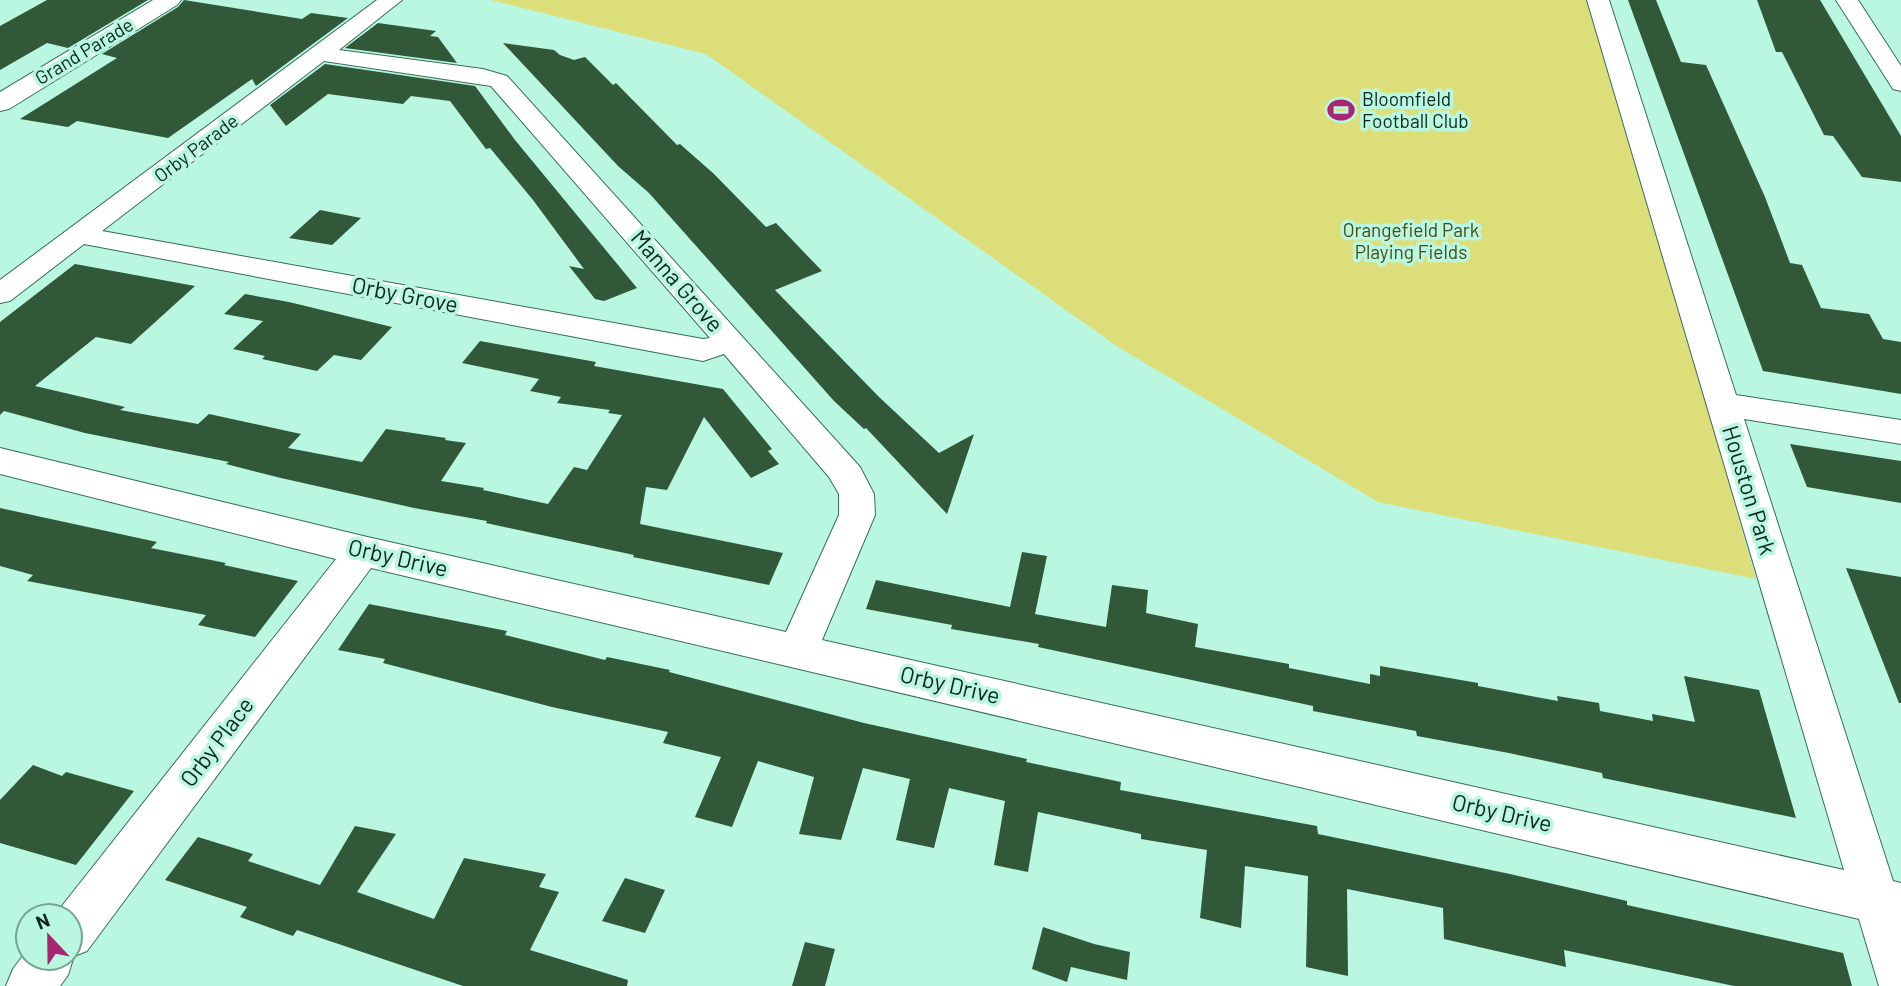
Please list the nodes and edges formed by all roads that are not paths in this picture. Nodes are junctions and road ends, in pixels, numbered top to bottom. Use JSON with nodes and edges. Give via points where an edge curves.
{"nodes":[{"id":1,"x":169,"y":0,"type":"edge"},
{"id":2,"x":391,"y":0,"type":"edge"},
{"id":3,"x":1598,"y":0,"type":"edge"},
{"id":4,"x":1847,"y":0,"type":"edge"},
{"id":5,"x":322,"y":54,"type":"junction"},
{"id":6,"x":1901,"y":84,"type":"edge"},
{"id":7,"x":0,"y":103,"type":"edge"},
{"id":8,"x":79,"y":235,"type":"junction"},
{"id":9,"x":0,"y":294,"type":"edge"},
{"id":10,"x":731,"y":342,"type":"junction"},
{"id":11,"x":1722,"y":404,"type":"junction"},
{"id":12,"x":1901,"y":432,"type":"edge"},
{"id":13,"x":0,"y":461,"type":"edge"},
{"id":14,"x":363,"y":551,"type":"junction"},
{"id":15,"x":798,"y":649,"type":"junction"},
{"id":16,"x":1888,"y":903,"type":"edge"},
{"id":17,"x":84,"y":916,"type":"edge"},
{"id":18,"x":1901,"y":980,"type":"edge"}],
"edges":[{"from":1,"to":7,"type":"street","name":"Grand Parade"},
{"from":2,"to":5,"type":"street","name":"Orby Parade"},
{"from":3,"to":11,"type":"street","name":"Houston Park"},
{"from":4,"to":6,"type":"street"},
{"from":5,"to":8,"type":"street","name":"Orby Parade"},
{"from":5,"to":10,"type":"street","name":"Manna Grove","via":[[499,81]]},
{"from":8,"to":9,"type":"street","name":"Orby Parade"},
{"from":8,"to":10,"type":"street","name":"Orby Grove","via":[[703,350]]},
{"from":10,"to":15,"type":"street","name":"Manna Grove","via":[[821,443],[854,484],[860,499]]},
{"from":11,"to":12,"type":"street"},
{"from":11,"to":16,"type":"street","name":"Houston Park"},
{"from":13,"to":14,"type":"street","name":"Orby Drive"},
{"from":14,"to":15,"type":"street","name":"Orby Drive"},
{"from":14,"to":17,"type":"street","name":"Orby Place"},
{"from":15,"to":16,"type":"street","name":"Orby Drive"},
{"from":16,"to":18,"type":"street","name":"Houston Park"}]}
